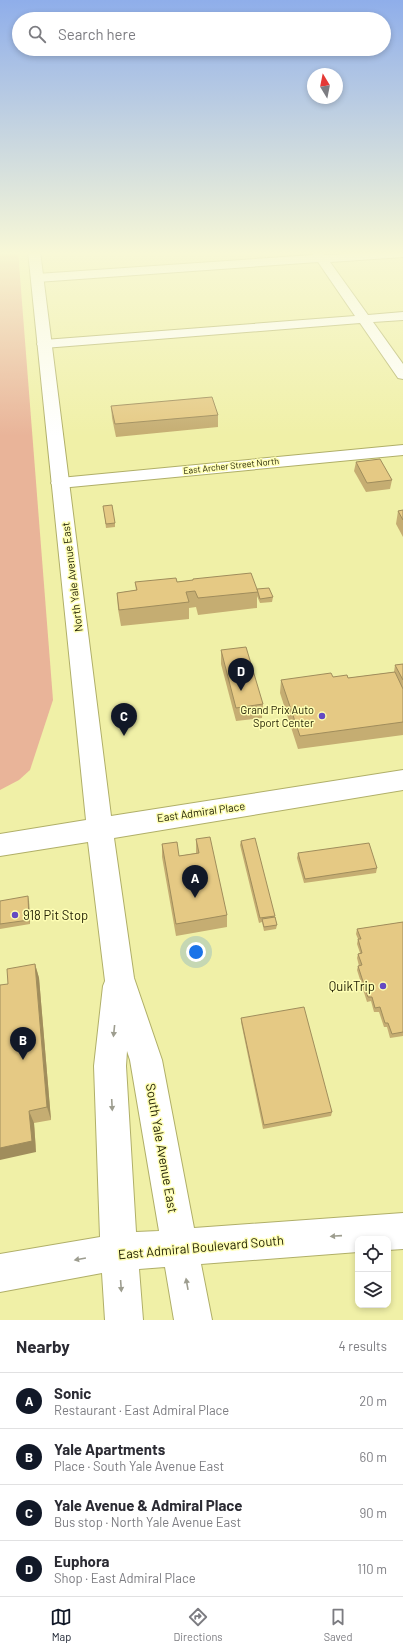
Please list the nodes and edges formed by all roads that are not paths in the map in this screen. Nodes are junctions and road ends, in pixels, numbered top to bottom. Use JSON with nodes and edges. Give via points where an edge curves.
{"nodes":[{"id":1,"x":41,"y":313,"type":"edge"},
{"id":2,"x":360,"y":313,"type":"edge"},
{"id":3,"x":403,"y":316,"type":"edge"},
{"id":4,"x":364,"y":319,"type":"junction"},
{"id":5,"x":44,"y":344,"type":"junction"},
{"id":6,"x":403,"y":375,"type":"edge"},
{"id":7,"x":403,"y":450,"type":"edge"},
{"id":8,"x":60,"y":483,"type":"junction"},
{"id":9,"x":403,"y":780,"type":"edge"},
{"id":10,"x":100,"y":829,"type":"junction"},
{"id":11,"x":0,"y":845,"type":"edge"},
{"id":12,"x":109,"y":904,"type":"joint"},
{"id":13,"x":119,"y":978,"type":"junction"},
{"id":14,"x":403,"y":1231,"type":"edge"},
{"id":15,"x":181,"y":1248,"type":"junction"},
{"id":16,"x":119,"y":1252,"type":"junction"},
{"id":17,"x":0,"y":1273,"type":"edge"},
{"id":18,"x":124,"y":1320,"type":"edge"},
{"id":19,"x":193,"y":1320,"type":"edge"}],
"edges":[{"from":1,"to":5,"type":"main road","name":"North Yale Avenue East"},
{"from":2,"to":4,"type":"main road"},
{"from":3,"to":4,"type":"main road"},
{"from":4,"to":5,"type":"main road"},
{"from":4,"to":6,"type":"main road"},
{"from":5,"to":8,"type":"main road","name":"North Yale Avenue East"},
{"from":7,"to":8,"type":"main road","name":"East Archer Street North"},
{"from":8,"to":10,"type":"main road","name":"North Yale Avenue East"},
{"from":9,"to":10,"type":"main road","name":"East Admiral Place"},
{"from":10,"to":11,"type":"main road","name":"East Admiral Place"},
{"from":10,"to":12,"type":"main road","name":"North Yale Avenue East"},
{"from":12,"to":13,"type":"main road","name":"South Yale Avenue East"},
{"from":13,"to":15,"type":"main road","name":"South Yale Avenue East","via":[[146,1060]]},
{"from":13,"to":16,"type":"main road","name":"South Yale Avenue East","one_way":true,"via":[[110,1066]]},
{"from":14,"to":15,"type":"main road","name":"East Admiral Boulevard South","one_way":true},
{"from":15,"to":16,"type":"main road","name":"East Admiral Boulevard South"},
{"from":19,"to":15,"type":"main road","name":"South Yale Avenue East","one_way":true},
{"from":16,"to":17,"type":"main road","name":"East Admiral Boulevard South","one_way":true},
{"from":16,"to":18,"type":"main road","name":"South Yale Avenue East","one_way":true}]}
